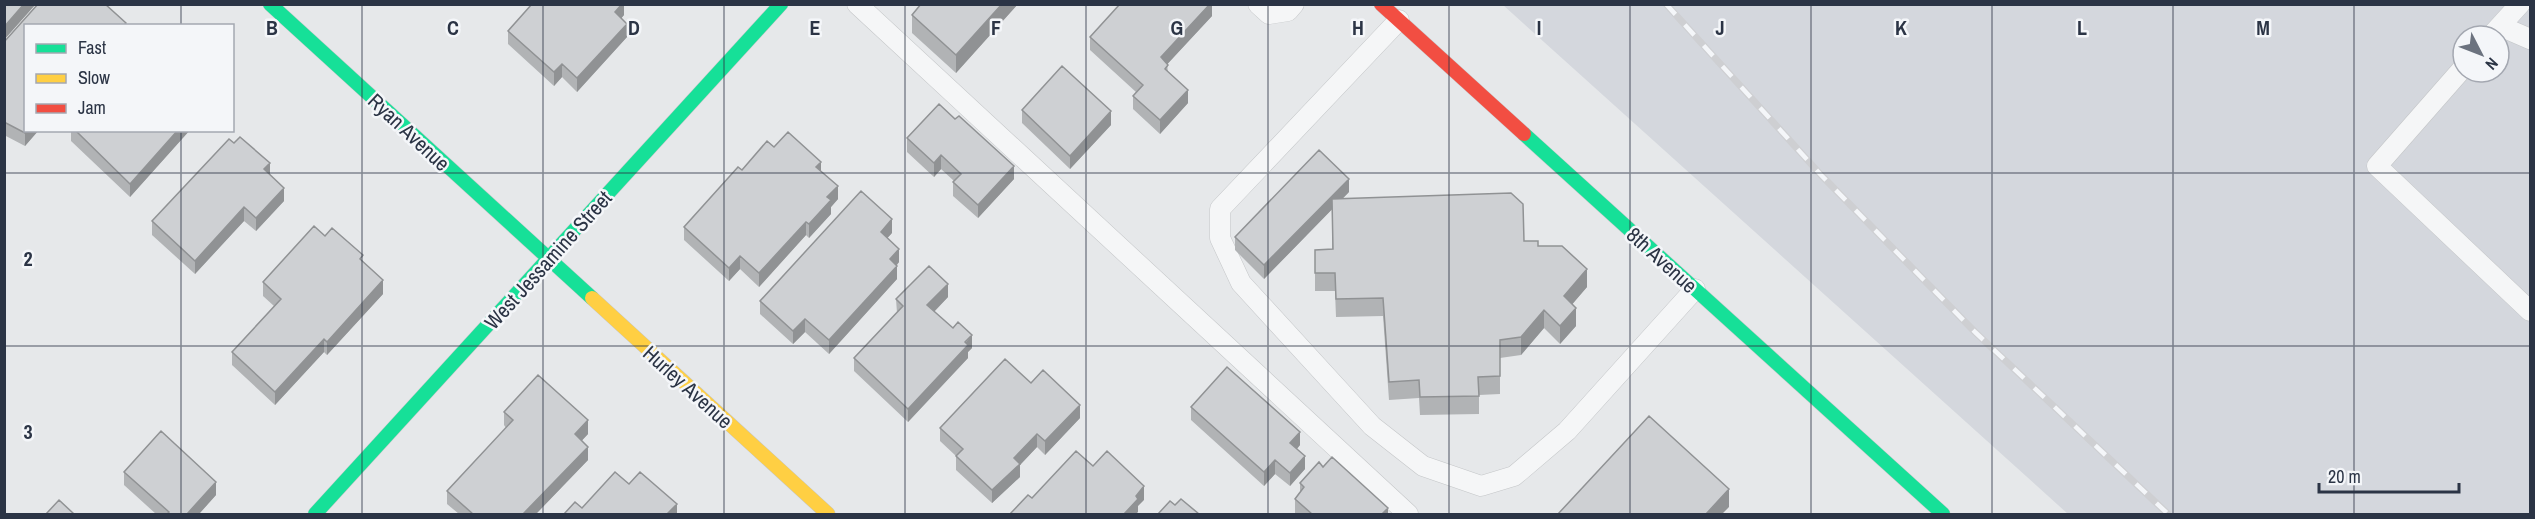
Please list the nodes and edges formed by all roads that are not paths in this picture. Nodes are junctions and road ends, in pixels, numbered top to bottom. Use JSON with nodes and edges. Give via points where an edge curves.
{"nodes":[{"id":1,"x":270,"y":4,"type":"edge"},
{"id":2,"x":781,"y":4,"type":"edge"},
{"id":3,"x":856,"y":4,"type":"edge"},
{"id":4,"x":1258,"y":4,"type":"edge"},
{"id":5,"x":1294,"y":4,"type":"edge"},
{"id":6,"x":1382,"y":4,"type":"edge"},
{"id":7,"x":2520,"y":4,"type":"edge"},
{"id":8,"x":1399,"y":20,"type":"junction"},
{"id":9,"x":2502,"y":24,"type":"edge"},
{"id":10,"x":2511,"y":35,"type":"edge"},
{"id":11,"x":2530,"y":39,"type":"edge"},
{"id":12,"x":2451,"y":82,"type":"edge"},
{"id":13,"x":548,"y":260,"type":"junction"},
{"id":14,"x":1695,"y":289,"type":"junction"},
{"id":15,"x":2530,"y":311,"type":"edge"},
{"id":16,"x":315,"y":514,"type":"edge"},
{"id":17,"x":828,"y":514,"type":"edge"},
{"id":18,"x":1407,"y":514,"type":"edge"},
{"id":19,"x":1943,"y":514,"type":"edge"}],
"edges":[{"from":1,"to":13,"type":"street","name":"Ryan Avenue"},
{"from":2,"to":13,"type":"street","name":"West Jessamine Street"},
{"from":3,"to":18,"type":"lane"},
{"from":4,"to":5,"type":"lane","via":[[1269,14],[1288,11]]},
{"from":6,"to":8,"type":"street","name":"8th Avenue"},
{"from":7,"to":9,"type":"lane"},
{"from":8,"to":14,"type":"street","name":"8th Avenue"},
{"from":8,"to":14,"type":"lane","via":[[1220,209],[1220,238],[1241,283],[1372,426],[1423,466],[1481,486],[1514,476],[1567,431]]},
{"from":10,"to":11,"type":"lane"},
{"from":12,"to":15,"type":"lane","via":[[2377,166]]},
{"from":13,"to":16,"type":"street","name":"West Jessamine Street"},
{"from":13,"to":17,"type":"street","name":"Hurley Avenue"},
{"from":14,"to":19,"type":"street","name":"8th Avenue"}]}
